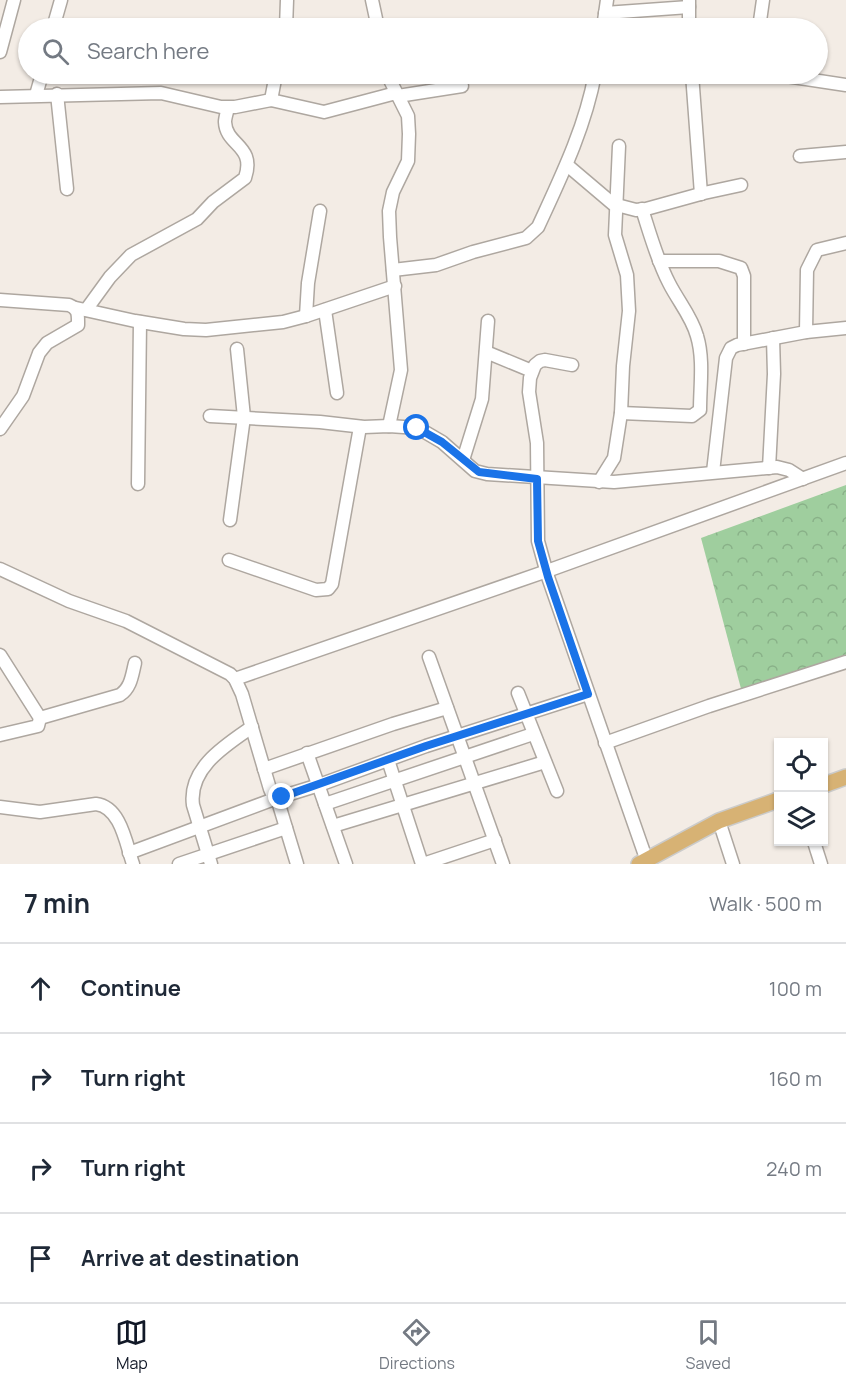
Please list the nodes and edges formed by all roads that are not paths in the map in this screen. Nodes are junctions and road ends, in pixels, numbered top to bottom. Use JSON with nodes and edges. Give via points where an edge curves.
{"nodes":[{"id":1,"x":14,"y":0,"type":"edge"},
{"id":2,"x":61,"y":0,"type":"edge"},
{"id":3,"x":287,"y":0,"type":"edge"},
{"id":4,"x":372,"y":0,"type":"edge"},
{"id":5,"x":763,"y":0,"type":"edge"},
{"id":6,"x":689,"y":3,"type":"edge"},
{"id":7,"x":606,"y":6,"type":"edge"},
{"id":8,"x":56,"y":18,"type":"edge"},
{"id":9,"x":286,"y":18,"type":"edge"},
{"id":10,"x":376,"y":18,"type":"edge"},
{"id":11,"x":760,"y":18,"type":"edge"},
{"id":12,"x":2,"y":34,"type":"edge"},
{"id":13,"x":0,"y":52,"type":"edge"},
{"id":14,"x":828,"y":82,"type":"edge"},
{"id":15,"x":39,"y":84,"type":"edge"},
{"id":16,"x":274,"y":84,"type":"edge"},
{"id":17,"x":392,"y":84,"type":"edge"},
{"id":18,"x":593,"y":84,"type":"edge"},
{"id":19,"x":693,"y":84,"type":"edge"},
{"id":20,"x":846,"y":85,"type":"edge"},
{"id":21,"x":462,"y":86,"type":"dead end"},
{"id":22,"x":57,"y":94,"type":"junction"},
{"id":23,"x":36,"y":95,"type":"junction"},
{"id":24,"x":397,"y":95,"type":"junction"},
{"id":25,"x":0,"y":98,"type":"edge"},
{"id":26,"x":271,"y":100,"type":"junction"},
{"id":27,"x":228,"y":108,"type":"junction"},
{"id":28,"x":619,"y":146,"type":"dead end"},
{"id":29,"x":846,"y":152,"type":"edge"},
{"id":30,"x":800,"y":156,"type":"dead end"},
{"id":31,"x":567,"y":165,"type":"junction"},
{"id":32,"x":741,"y":185,"type":"dead end"},
{"id":33,"x":67,"y":189,"type":"dead end"},
{"id":34,"x":700,"y":194,"type":"junction"},
{"id":35,"x":616,"y":205,"type":"junction"},
{"id":36,"x":642,"y":209,"type":"junction"},
{"id":37,"x":320,"y":211,"type":"dead end"},
{"id":38,"x":846,"y":243,"type":"edge"},
{"id":39,"x":659,"y":261,"type":"junction"},
{"id":40,"x":393,"y":270,"type":"junction"},
{"id":41,"x":395,"y":286,"type":"junction"},
{"id":42,"x":0,"y":300,"type":"edge"},
{"id":43,"x":81,"y":309,"type":"junction"},
{"id":44,"x":325,"y":310,"type":"junction"},
{"id":45,"x":306,"y":316,"type":"junction"},
{"id":46,"x":488,"y":321,"type":"dead end"},
{"id":47,"x":140,"y":322,"type":"junction"},
{"id":48,"x":846,"y":328,"type":"edge"},
{"id":49,"x":806,"y":332,"type":"junction"},
{"id":50,"x":773,"y":338,"type":"junction"},
{"id":51,"x":744,"y":344,"type":"junction"},
{"id":52,"x":237,"y":349,"type":"dead end"},
{"id":53,"x":486,"y":352,"type":"junction"},
{"id":54,"x":572,"y":365,"type":"dead end"},
{"id":55,"x":532,"y":371,"type":"junction"},
{"id":56,"x":337,"y":393,"type":"dead end"},
{"id":57,"x":621,"y":413,"type":"junction"},
{"id":58,"x":210,"y":416,"type":"dead end"},
{"id":59,"x":244,"y":417,"type":"junction"},
{"id":60,"x":389,"y":426,"type":"junction"},
{"id":61,"x":360,"y":427,"type":"junction"},
{"id":62,"x":0,"y":429,"type":"edge"},
{"id":63,"x":463,"y":460,"type":"junction"},
{"id":64,"x":846,"y":464,"type":"edge"},
{"id":65,"x":769,"y":468,"type":"junction"},
{"id":66,"x":713,"y":472,"type":"junction"},
{"id":67,"x":537,"y":479,"type":"junction"},
{"id":68,"x":803,"y":479,"type":"junction"},
{"id":69,"x":599,"y":482,"type":"junction"},
{"id":70,"x":138,"y":484,"type":"dead end"},
{"id":71,"x":230,"y":520,"type":"dead end"},
{"id":72,"x":229,"y":560,"type":"dead end"},
{"id":73,"x":0,"y":569,"type":"edge"},
{"id":74,"x":547,"y":571,"type":"junction"},
{"id":75,"x":0,"y":655,"type":"edge"},
{"id":76,"x":429,"y":657,"type":"dead end"},
{"id":77,"x":846,"y":662,"type":"edge"},
{"id":78,"x":135,"y":663,"type":"dead end"},
{"id":79,"x":235,"y":679,"type":"junction"},
{"id":80,"x":518,"y":693,"type":"dead end"},
{"id":81,"x":588,"y":694,"type":"junction"},
{"id":82,"x":447,"y":708,"type":"junction"},
{"id":83,"x":526,"y":714,"type":"junction"},
{"id":84,"x":40,"y":718,"type":"junction"},
{"id":85,"x":252,"y":727,"type":"junction"},
{"id":86,"x":534,"y":734,"type":"junction"},
{"id":87,"x":0,"y":735,"type":"edge"},
{"id":88,"x":457,"y":736,"type":"junction"},
{"id":89,"x":605,"y":743,"type":"junction"},
{"id":90,"x":307,"y":753,"type":"junction"},
{"id":91,"x":465,"y":758,"type":"junction"},
{"id":92,"x":388,"y":760,"type":"junction"},
{"id":93,"x":545,"y":762,"type":"junction"},
{"id":94,"x":264,"y":769,"type":"junction"},
{"id":95,"x":846,"y":777,"type":"edge"},
{"id":96,"x":395,"y":781,"type":"junction"},
{"id":97,"x":474,"y":784,"type":"junction"},
{"id":98,"x":828,"y":784,"type":"edge"},
{"id":99,"x":319,"y":786,"type":"junction"},
{"id":100,"x":557,"y":791,"type":"dead end"},
{"id":101,"x":276,"y":798,"type":"junction"},
{"id":102,"x":774,"y":801,"type":"edge"},
{"id":103,"x":325,"y":804,"type":"junction"},
{"id":104,"x":402,"y":804,"type":"junction"},
{"id":105,"x":0,"y":807,"type":"edge"},
{"id":106,"x":719,"y":821,"type":"junction"},
{"id":107,"x":333,"y":826,"type":"junction"},
{"id":108,"x":200,"y":828,"type":"junction"},
{"id":109,"x":286,"y":828,"type":"junction"},
{"id":110,"x":495,"y":840,"type":"junction"},
{"id":111,"x":815,"y":846,"type":"edge"},
{"id":112,"x":131,"y":858,"type":"edge"},
{"id":113,"x":209,"y":859,"type":"edge"},
{"id":114,"x":645,"y":863,"type":"edge"},
{"id":115,"x":179,"y":864,"type":"edge"},
{"id":116,"x":297,"y":864,"type":"edge"},
{"id":117,"x":346,"y":864,"type":"edge"},
{"id":118,"x":423,"y":864,"type":"edge"},
{"id":119,"x":502,"y":864,"type":"edge"},
{"id":120,"x":733,"y":864,"type":"edge"},
{"id":121,"x":821,"y":864,"type":"edge"}],
"edges":[{"from":1,"to":12,"type":"street"},
{"from":2,"to":8,"type":"street"},
{"from":3,"to":9,"type":"street"},
{"from":4,"to":10,"type":"street"},
{"from":5,"to":11,"type":"street"},
{"from":6,"to":7,"type":"street"},
{"from":12,"to":13,"type":"street"},
{"from":14,"to":20,"type":"street"},
{"from":15,"to":23,"type":"street"},
{"from":16,"to":26,"type":"street"},
{"from":17,"to":24,"type":"street"},
{"from":18,"to":31,"type":"street"},
{"from":19,"to":34,"type":"street"},
{"from":21,"to":24,"type":"street"},
{"from":22,"to":23,"type":"street"},
{"from":22,"to":27,"type":"street","via":[[161,93]]},
{"from":22,"to":33,"type":"street"},
{"from":23,"to":25,"type":"street"},
{"from":24,"to":26,"type":"street","via":[[324,112]]},
{"from":24,"to":40,"type":"street","via":[[409,122],[409,151],[390,203]]},
{"from":26,"to":27,"type":"street"},
{"from":27,"to":43,"type":"street","via":[[227,128],[248,161],[245,178],[197,219],[131,255]]},
{"from":28,"to":35,"type":"street"},
{"from":29,"to":30,"type":"street"},
{"from":31,"to":35,"type":"street"},
{"from":31,"to":40,"type":"street","via":[[538,227],[526,238],[436,265]]},
{"from":32,"to":34,"type":"street"},
{"from":34,"to":36,"type":"street"},
{"from":35,"to":36,"type":"street"},
{"from":35,"to":57,"type":"street","via":[[615,235],[627,275],[629,311]]},
{"from":36,"to":39,"type":"street"},
{"from":37,"to":45,"type":"street"},
{"from":38,"to":49,"type":"street","via":[[817,250],[809,262]]},
{"from":39,"to":51,"type":"street","via":[[719,261],[741,268]]},
{"from":39,"to":57,"type":"street","via":[[698,338],[700,410],[692,416]]},
{"from":40,"to":41,"type":"street"},
{"from":41,"to":44,"type":"street"},
{"from":41,"to":60,"type":"street","via":[[401,370]]},
{"from":42,"to":43,"type":"street"},
{"from":43,"to":47,"type":"street"},
{"from":43,"to":62,"type":"street","via":[[78,325],[47,343],[39,353],[23,396]]},
{"from":44,"to":45,"type":"street"},
{"from":44,"to":56,"type":"street"},
{"from":45,"to":47,"type":"street","via":[[206,330]]},
{"from":46,"to":53,"type":"street"},
{"from":47,"to":70,"type":"street"},
{"from":48,"to":49,"type":"street"},
{"from":49,"to":50,"type":"street"},
{"from":50,"to":51,"type":"street"},
{"from":50,"to":65,"type":"street"},
{"from":51,"to":66,"type":"street","via":[[731,348],[726,358]]},
{"from":52,"to":59,"type":"street"},
{"from":53,"to":55,"type":"street"},
{"from":53,"to":63,"type":"street","via":[[482,399]]},
{"from":54,"to":55,"type":"street","via":[[545,360]]},
{"from":55,"to":67,"type":"street","via":[[529,392],[537,443]]},
{"from":57,"to":69,"type":"street","via":[[614,458]]},
{"from":58,"to":59,"type":"street"},
{"from":59,"to":61,"type":"street"},
{"from":59,"to":71,"type":"street"},
{"from":60,"to":61,"type":"street"},
{"from":60,"to":63,"type":"street","via":[[428,432]]},
{"from":61,"to":72,"type":"street","via":[[328,589],[316,590]]},
{"from":63,"to":67,"type":"street","via":[[479,472]]},
{"from":64,"to":68,"type":"street"},
{"from":65,"to":66,"type":"street"},
{"from":65,"to":68,"type":"street","via":[[784,468]]},
{"from":66,"to":69,"type":"street"},
{"from":67,"to":69,"type":"street"},
{"from":67,"to":74,"type":"street","via":[[538,541]]},
{"from":68,"to":74,"type":"street"},
{"from":73,"to":79,"type":"street","via":[[69,601],[126,621]]},
{"from":74,"to":79,"type":"street"},
{"from":74,"to":81,"type":"street"},
{"from":75,"to":84,"type":"street"},
{"from":76,"to":82,"type":"street"},
{"from":77,"to":89,"type":"street"},
{"from":78,"to":84,"type":"street","via":[[129,687],[120,695]]},
{"from":79,"to":85,"type":"street"},
{"from":80,"to":83,"type":"street"},
{"from":81,"to":83,"type":"street"},
{"from":81,"to":89,"type":"street"},
{"from":82,"to":88,"type":"street"},
{"from":82,"to":90,"type":"street"},
{"from":83,"to":86,"type":"street"},
{"from":83,"to":88,"type":"street"},
{"from":84,"to":87,"type":"street","via":[[38,726]]},
{"from":85,"to":94,"type":"street"},
{"from":85,"to":108,"type":"street","via":[[220,749],[194,784],[192,795]]},
{"from":86,"to":91,"type":"street"},
{"from":86,"to":93,"type":"street"},
{"from":88,"to":91,"type":"street"},
{"from":88,"to":92,"type":"street"},
{"from":89,"to":114,"type":"street"},
{"from":90,"to":94,"type":"street"},
{"from":90,"to":99,"type":"street"},
{"from":91,"to":96,"type":"street"},
{"from":91,"to":97,"type":"street"},
{"from":92,"to":96,"type":"street"},
{"from":92,"to":99,"type":"street"},
{"from":93,"to":97,"type":"street"},
{"from":93,"to":100,"type":"street"},
{"from":94,"to":101,"type":"street"},
{"from":95,"to":98,"type":"main road"},
{"from":96,"to":103,"type":"street"},
{"from":96,"to":104,"type":"street"},
{"from":97,"to":104,"type":"street"},
{"from":97,"to":110,"type":"street"},
{"from":99,"to":101,"type":"street"},
{"from":99,"to":103,"type":"street"},
{"from":101,"to":108,"type":"street"},
{"from":101,"to":109,"type":"street"},
{"from":102,"to":106,"type":"main road"},
{"from":103,"to":107,"type":"street"},
{"from":104,"to":107,"type":"street"},
{"from":104,"to":118,"type":"street"},
{"from":105,"to":112,"type":"street","via":[[40,812],[103,805],[113,812]]},
{"from":106,"to":114,"type":"main road"},
{"from":106,"to":120,"type":"street"},
{"from":107,"to":117,"type":"street"},
{"from":108,"to":112,"type":"street"},
{"from":108,"to":113,"type":"street"},
{"from":109,"to":113,"type":"street"},
{"from":109,"to":116,"type":"street"},
{"from":110,"to":118,"type":"street"},
{"from":110,"to":119,"type":"street"},
{"from":111,"to":121,"type":"street"},
{"from":113,"to":115,"type":"street"}]}
